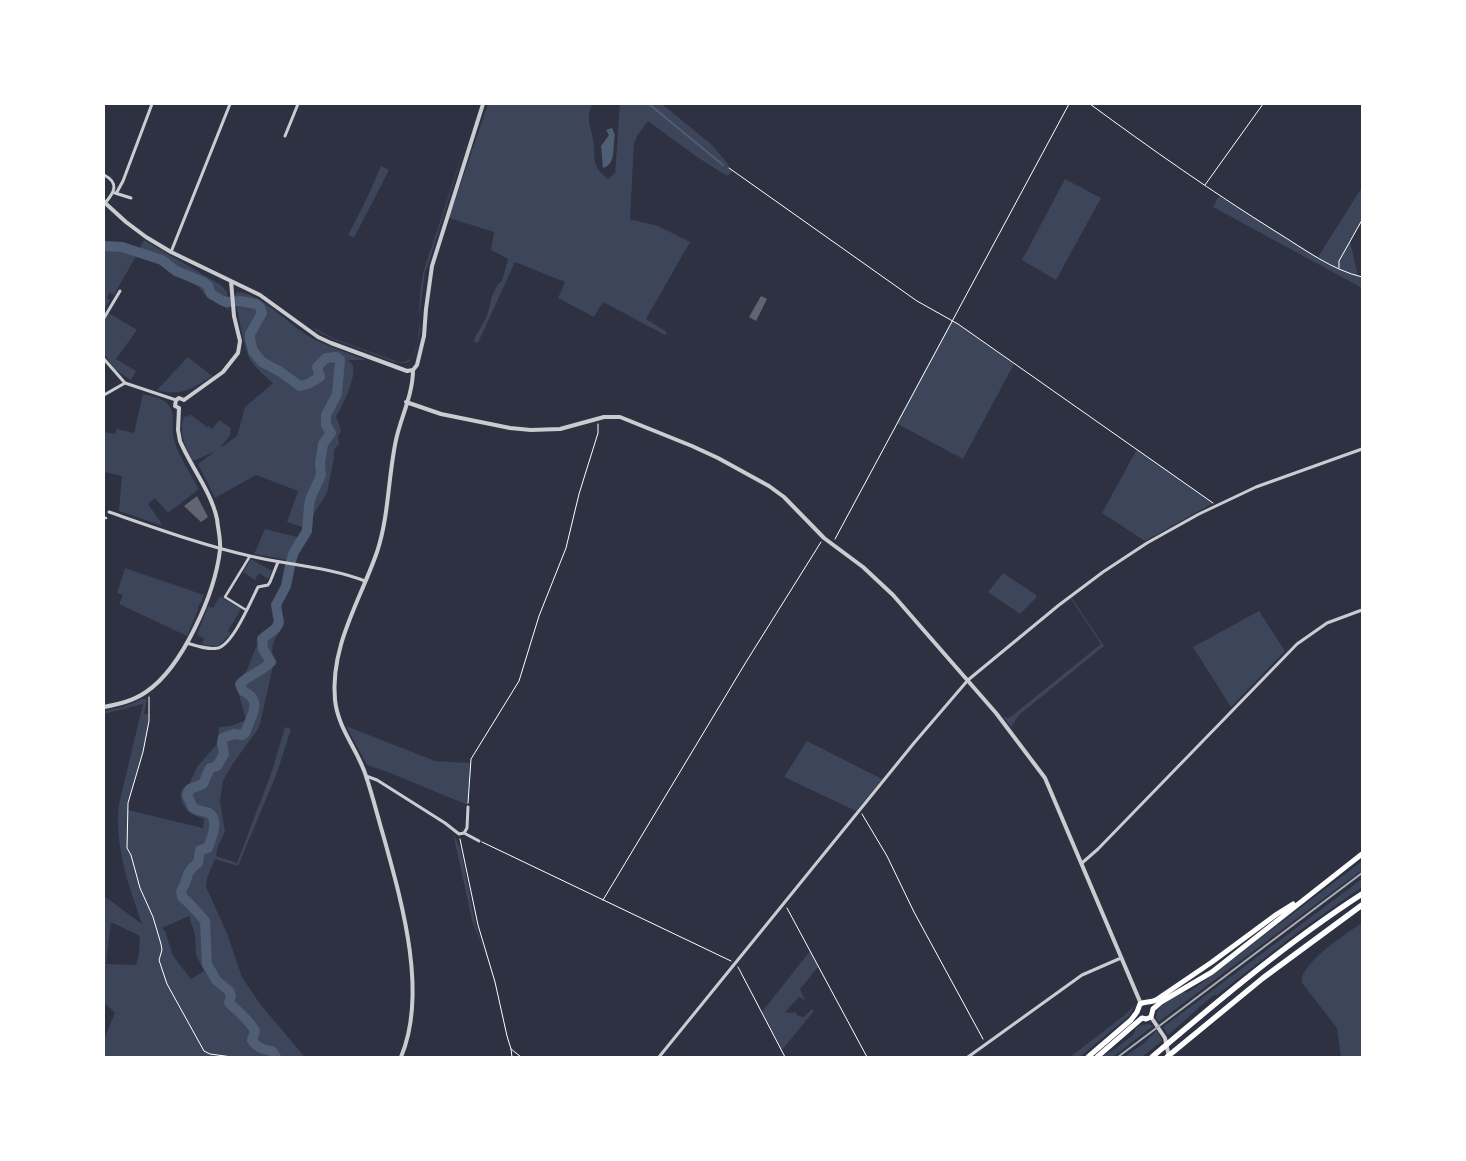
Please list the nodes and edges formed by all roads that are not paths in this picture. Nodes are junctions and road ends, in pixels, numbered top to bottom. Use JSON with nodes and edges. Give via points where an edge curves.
{"nodes":[{"id":1,"x":152,"y":104,"type":"edge"},
{"id":2,"x":230,"y":104,"type":"edge"},
{"id":3,"x":298,"y":104,"type":"edge"},
{"id":4,"x":483,"y":104,"type":"edge"},
{"id":5,"x":286,"y":136,"type":"dead end"},
{"id":6,"x":104,"y":175,"type":"edge"},
{"id":7,"x":115,"y":193,"type":"junction"},
{"id":8,"x":131,"y":198,"type":"dead end"},
{"id":9,"x":104,"y":203,"type":"edge"},
{"id":10,"x":171,"y":252,"type":"junction"},
{"id":11,"x":231,"y":282,"type":"junction"},
{"id":12,"x":120,"y":292,"type":"dead end"},
{"id":13,"x":104,"y":318,"type":"edge"},
{"id":14,"x":104,"y":359,"type":"edge"},
{"id":15,"x":413,"y":370,"type":"junction"},
{"id":16,"x":125,"y":383,"type":"junction"},
{"id":17,"x":104,"y":395,"type":"edge"},
{"id":18,"x":176,"y":400,"type":"junction"},
{"id":19,"x":184,"y":400,"type":"junction"},
{"id":20,"x":406,"y":402,"type":"junction"},
{"id":21,"x":179,"y":408,"type":"junction"},
{"id":22,"x":1362,"y":449,"type":"edge"},
{"id":23,"x":108,"y":512,"type":"dead end"},
{"id":24,"x":220,"y":548,"type":"junction"},
{"id":25,"x":250,"y":556,"type":"junction"},
{"id":26,"x":278,"y":562,"type":"junction"},
{"id":27,"x":365,"y":582,"type":"junction"},
{"id":28,"x":246,"y":610,"type":"junction"},
{"id":29,"x":1362,"y":610,"type":"edge"},
{"id":30,"x":188,"y":643,"type":"junction"},
{"id":31,"x":968,"y":680,"type":"junction"},
{"id":32,"x":104,"y":707,"type":"edge"},
{"id":33,"x":366,"y":776,"type":"junction"},
{"id":34,"x":468,"y":807,"type":"road end"},
{"id":35,"x":464,"y":833,"type":"junction"},
{"id":36,"x":479,"y":841,"type":"road end"},
{"id":37,"x":1362,"y":854,"type":"edge"},
{"id":38,"x":1082,"y":863,"type":"junction"},
{"id":39,"x":1362,"y":894,"type":"edge"},
{"id":40,"x":1304,"y":898,"type":"junction"},
{"id":41,"x":1362,"y":905,"type":"edge"},
{"id":42,"x":1121,"y":958,"type":"junction"},
{"id":43,"x":1149,"y":1003,"type":"junction"},
{"id":44,"x":1141,"y":1004,"type":"junction"},
{"id":45,"x":1153,"y":1009,"type":"junction"},
{"id":46,"x":1137,"y":1012,"type":"junction"},
{"id":47,"x":1151,"y":1017,"type":"junction"},
{"id":48,"x":1142,"y":1018,"type":"junction"},
{"id":49,"x":401,"y":1057,"type":"edge"},
{"id":50,"x":659,"y":1057,"type":"edge"},
{"id":51,"x":968,"y":1057,"type":"edge"},
{"id":52,"x":1088,"y":1057,"type":"edge"},
{"id":53,"x":1097,"y":1057,"type":"edge"},
{"id":54,"x":1152,"y":1057,"type":"edge"},
{"id":55,"x":1168,"y":1057,"type":"edge"}],
"edges":[{"from":1,"to":7,"type":"street","via":[[123,181]]},
{"from":2,"to":10,"type":"street"},
{"from":3,"to":5,"type":"street"},
{"from":4,"to":15,"type":"street","via":[[432,266],[424,336]]},
{"from":6,"to":7,"type":"street","via":[[113,184]]},
{"from":7,"to":8,"type":"street"},
{"from":7,"to":9,"type":"street"},
{"from":9,"to":10,"type":"street","via":[[133,228]]},
{"from":10,"to":11,"type":"street"},
{"from":11,"to":15,"type":"street","via":[[266,300],[331,343],[406,371]]},
{"from":11,"to":19,"type":"street","via":[[240,340],[236,357],[217,377]]},
{"from":12,"to":13,"type":"street"},
{"from":14,"to":16,"type":"street"},
{"from":15,"to":20,"type":"street"},
{"from":16,"to":17,"type":"street"},
{"from":16,"to":18,"type":"street"},
{"from":18,"to":19,"type":"street"},
{"from":18,"to":21,"type":"street","via":[[175,406]]},
{"from":19,"to":21,"type":"street","via":[[184,406]]},
{"from":20,"to":27,"type":"street","via":[[396,440],[379,546]]},
{"from":20,"to":31,"type":"street","via":[[441,414],[541,431],[616,416],[718,458],[777,492],[824,538],[863,567]]},
{"from":21,"to":24,"type":"street","via":[[178,437],[213,505]]},
{"from":22,"to":31,"type":"street","via":[[1280,477],[1216,505],[1147,543],[1102,572]]},
{"from":23,"to":24,"type":"street"},
{"from":24,"to":25,"type":"street"},
{"from":24,"to":30,"type":"street","via":[[210,589]]},
{"from":25,"to":26,"type":"street"},
{"from":25,"to":28,"type":"street","via":[[225,598]]},
{"from":26,"to":27,"type":"street","via":[[345,574]]},
{"from":26,"to":28,"type":"street","via":[[270,582],[258,587]]},
{"from":27,"to":33,"type":"street","via":[[344,634],[336,667],[335,689],[340,722]]},
{"from":28,"to":30,"type":"street","via":[[222,646],[209,648]]},
{"from":29,"to":38,"type":"street","via":[[1327,624],[1296,644]]},
{"from":30,"to":32,"type":"street","via":[[147,691],[130,700]]},
{"from":31,"to":38,"type":"street","via":[[1045,778]]},
{"from":31,"to":50,"type":"street"},
{"from":33,"to":35,"type":"street","via":[[459,834]]},
{"from":33,"to":49,"type":"street","via":[[400,898],[409,949],[412,1013],[409,1036]]},
{"from":34,"to":35,"type":"street"},
{"from":35,"to":36,"type":"street"},
{"from":37,"to":40,"type":"main road"},
{"from":38,"to":42,"type":"street"},
{"from":39,"to":54,"type":"highway","via":[[1286,948]]},
{"from":40,"to":43,"type":"main road"},
{"from":40,"to":45,"type":"main road","via":[[1212,972],[1169,996]]},
{"from":41,"to":55,"type":"highway","via":[[1283,962]]},
{"from":42,"to":44,"type":"street"},
{"from":42,"to":51,"type":"street","via":[[1082,975]]},
{"from":43,"to":44,"type":"main road"},
{"from":43,"to":45,"type":"main road"},
{"from":44,"to":46,"type":"main road"},
{"from":45,"to":47,"type":"main road"},
{"from":46,"to":48,"type":"main road"},
{"from":46,"to":52,"type":"main road"},
{"from":47,"to":48,"type":"main road"},
{"from":47,"to":55,"type":"street","via":[[1165,1038]]},
{"from":48,"to":53,"type":"main road"}]}
